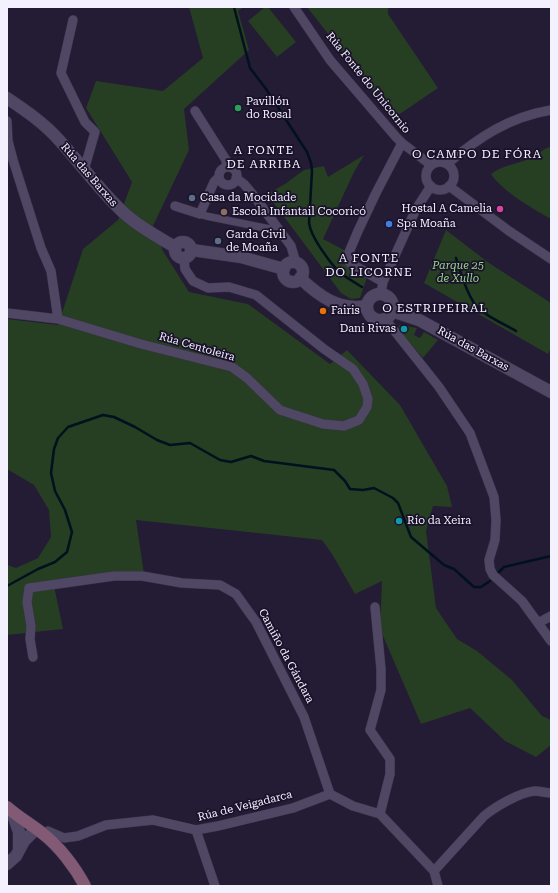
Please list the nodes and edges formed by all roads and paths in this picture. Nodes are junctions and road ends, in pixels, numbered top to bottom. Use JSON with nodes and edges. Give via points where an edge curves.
{"nodes":[{"id":1,"x":294,"y":7,"type":"edge"},
{"id":2,"x":73,"y":20,"type":"dead end"},
{"id":3,"x":7,"y":98,"type":"edge"},
{"id":4,"x":551,"y":110,"type":"edge"},
{"id":5,"x":195,"y":111,"type":"dead end"},
{"id":6,"x":7,"y":121,"type":"edge"},
{"id":7,"x":402,"y":143,"type":"junction"},
{"id":8,"x":447,"y":164,"type":"junction"},
{"id":9,"x":431,"y":165,"type":"junction"},
{"id":10,"x":227,"y":167,"type":"junction"},
{"id":11,"x":84,"y":170,"type":"junction"},
{"id":12,"x":219,"y":177,"type":"junction"},
{"id":13,"x":236,"y":178,"type":"junction"},
{"id":14,"x":431,"y":186,"type":"junction"},
{"id":15,"x":449,"y":186,"type":"junction"},
{"id":16,"x":175,"y":206,"type":"dead end"},
{"id":17,"x":200,"y":214,"type":"junction"},
{"id":18,"x":270,"y":229,"type":"dead end"},
{"id":19,"x":188,"y":254,"type":"junction"},
{"id":20,"x":551,"y":259,"type":"edge"},
{"id":21,"x":296,"y":263,"type":"junction"},
{"id":22,"x":284,"y":269,"type":"junction"},
{"id":23,"x":300,"y":278,"type":"junction"},
{"id":24,"x":382,"y":288,"type":"junction"},
{"id":25,"x":366,"y":306,"type":"junction"},
{"id":26,"x":7,"y":313,"type":"edge"},
{"id":27,"x":389,"y":315,"type":"junction"},
{"id":28,"x":58,"y":319,"type":"junction"},
{"id":29,"x":551,"y":392,"type":"edge"},
{"id":30,"x":375,"y":607,"type":"dead end"},
{"id":31,"x":551,"y":616,"type":"edge"},
{"id":32,"x":538,"y":623,"type":"junction"},
{"id":33,"x":551,"y":641,"type":"edge"},
{"id":34,"x":33,"y":658,"type":"dead end"},
{"id":35,"x":551,"y":793,"type":"edge"},
{"id":36,"x":330,"y":794,"type":"junction"},
{"id":37,"x":10,"y":809,"type":"edge"},
{"id":38,"x":380,"y":814,"type":"junction"},
{"id":39,"x":29,"y":830,"type":"junction"},
{"id":40,"x":196,"y":830,"type":"junction"},
{"id":41,"x":7,"y":864,"type":"edge"},
{"id":42,"x":434,"y":871,"type":"junction"},
{"id":43,"x":85,"y":886,"type":"edge"},
{"id":44,"x":215,"y":886,"type":"edge"},
{"id":45,"x":438,"y":886,"type":"edge"}],
"edges":[{"from":1,"to":7,"type":"street","name":"Rúa Fonte do Unicornio","via":[[330,60]]},
{"from":2,"to":11,"type":"street","via":[[61,73],[86,122],[95,132]]},
{"from":3,"to":11,"type":"street","name":"Rúa das Barxas","via":[[38,119]]},
{"from":4,"to":8,"type":"street","via":[[520,118],[490,131]]},
{"from":5,"to":10,"type":"street","via":[[226,160]]},
{"from":6,"to":28,"type":"street","via":[[13,160],[41,248],[51,271]]},
{"from":7,"to":9,"type":"street","name":"Rúa Fonte do Unicornio"},
{"from":7,"to":24,"type":"street","via":[[347,257],[350,263]]},
{"from":8,"to":9,"type":"street","via":[[439,162]]},
{"from":8,"to":15,"type":"street","via":[[454,174]]},
{"from":9,"to":14,"type":"street","via":[[426,172],[426,180]]},
{"from":10,"to":12,"type":"street","via":[[222,169]]},
{"from":10,"to":13,"type":"street","via":[[235,170]]},
{"from":11,"to":19,"type":"street","name":"Rúa das Barxas","via":[[104,193],[140,226],[175,247],[177,243],[187,242],[190,245]]},
{"from":12,"to":13,"type":"street","via":[[222,182],[228,184],[233,183]]},
{"from":12,"to":17,"type":"street","via":[[214,182]]},
{"from":13,"to":21,"type":"street","via":[[254,196],[291,246]]},
{"from":14,"to":15,"type":"street","via":[[438,190]]},
{"from":14,"to":24,"type":"street","via":[[416,209]]},
{"from":15,"to":20,"type":"street"},
{"from":16,"to":17,"type":"street"},
{"from":17,"to":18,"type":"street"},
{"from":19,"to":22,"type":"street","name":"Rúa das Barxas","via":[[241,257]]},
{"from":19,"to":28,"type":"street","name":"Rúa Centoleira","via":[[185,269],[193,281],[208,288],[229,287],[256,295],[352,369],[363,384],[368,399],[367,407],[359,420],[344,426],[323,424],[280,410],[232,367],[141,344]]},
{"from":21,"to":22,"type":"street","via":[[287,264]]},
{"from":21,"to":23,"type":"street","via":[[302,270]]},
{"from":22,"to":23,"type":"street","via":[[283,275],[289,281]]},
{"from":23,"to":25,"type":"street","via":[[330,301],[342,305]]},
{"from":24,"to":25,"type":"street","via":[[373,295]]},
{"from":24,"to":27,"type":"street","via":[[392,302]]},
{"from":25,"to":27,"type":"street","name":"Rúa das Barxas","via":[[372,318],[381,320]]},
{"from":26,"to":28,"type":"street","name":"Rúa Centoleira"},
{"from":27,"to":29,"type":"street","name":"Rúa das Barxas","via":[[419,320]]},
{"from":27,"to":32,"type":"street","via":[[470,433],[494,497],[496,534],[489,560],[490,569],[493,575],[522,601]]},
{"from":30,"to":38,"type":"street","via":[[381,690],[370,730],[390,759],[390,774]]},
{"from":31,"to":32,"type":"street"},
{"from":32,"to":33,"type":"street"},
{"from":34,"to":36,"type":"street","name":"Camiño da Gándara","via":[[27,602],[29,588],[114,576],[142,576],[182,583],[220,585],[236,594],[256,622],[304,717]]},
{"from":35,"to":42,"type":"street","via":[[534,791],[490,810]]},
{"from":36,"to":38,"type":"street","via":[[353,806]]},
{"from":36,"to":40,"type":"street","name":"Rúa de Veigadarca","via":[[293,808]]},
{"from":37,"to":39,"type":"main road"},
{"from":38,"to":42,"type":"street"},
{"from":39,"to":40,"type":"street","name":"Rúa de Veigadarca","via":[[48,831],[64,838],[78,836],[106,825],[153,820]]},
{"from":39,"to":41,"type":"street","via":[[16,856]]},
{"from":39,"to":43,"type":"main road","via":[[60,852]]},
{"from":40,"to":44,"type":"street"},
{"from":42,"to":45,"type":"street"}]}
